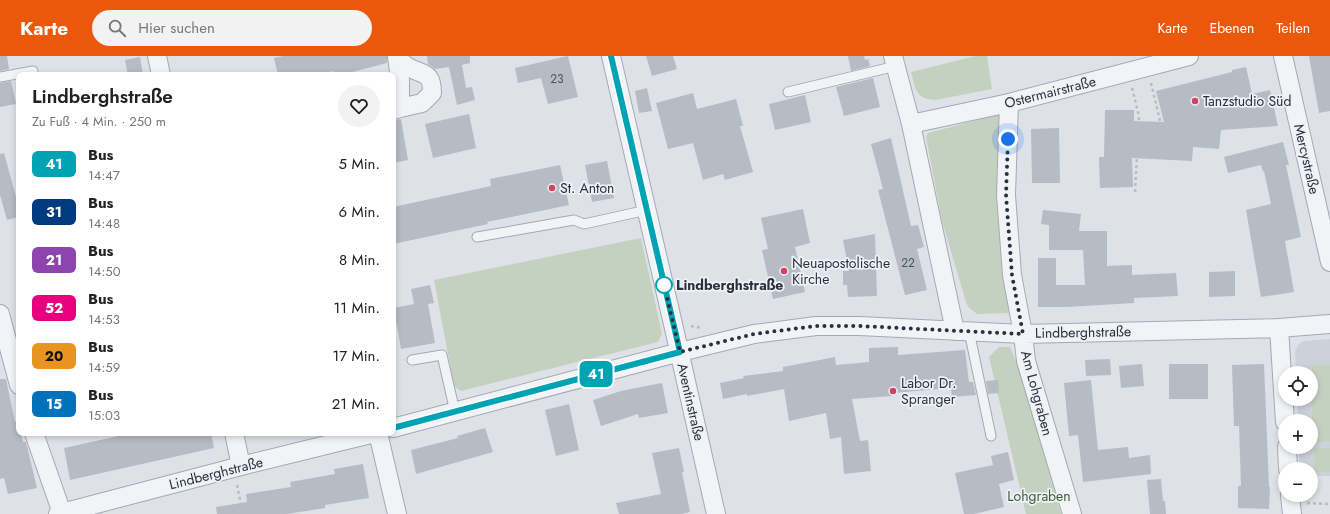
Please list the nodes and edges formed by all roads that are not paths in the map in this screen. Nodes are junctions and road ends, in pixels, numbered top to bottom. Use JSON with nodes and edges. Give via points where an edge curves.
{"nodes":[{"id":1,"x":157,"y":56,"type":"edge"},
{"id":2,"x":611,"y":56,"type":"edge"},
{"id":3,"x":1189,"y":56,"type":"edge"},
{"id":4,"x":1283,"y":56,"type":"edge"},
{"id":5,"x":397,"y":57,"type":"edge"},
{"id":6,"x":895,"y":61,"type":"edge"},
{"id":7,"x":33,"y":71,"type":"dead end"},
{"id":8,"x":28,"y":72,"type":"edge"},
{"id":9,"x":160,"y":72,"type":"edge"},
{"id":10,"x":16,"y":74,"type":"edge"},
{"id":11,"x":0,"y":77,"type":"edge"},
{"id":12,"x":788,"y":92,"type":"dead end"},
{"id":13,"x":1009,"y":103,"type":"junction"},
{"id":14,"x":396,"y":109,"type":"edge"},
{"id":15,"x":911,"y":124,"type":"junction"},
{"id":16,"x":647,"y":210,"type":"junction"},
{"id":17,"x":477,"y":237,"type":"dead end"},
{"id":18,"x":1330,"y":262,"type":"edge"},
{"id":19,"x":0,"y":314,"type":"edge"},
{"id":20,"x":1330,"y":324,"type":"edge"},
{"id":21,"x":1279,"y":328,"type":"junction"},
{"id":22,"x":962,"y":331,"type":"junction"},
{"id":23,"x":1023,"y":334,"type":"junction"},
{"id":24,"x":680,"y":352,"type":"junction"},
{"id":25,"x":412,"y":360,"type":"dead end"},
{"id":26,"x":16,"y":374,"type":"edge"},
{"id":27,"x":455,"y":412,"type":"junction"},
{"id":28,"x":1284,"y":414,"type":"edge"},
{"id":29,"x":396,"y":427,"type":"edge"},
{"id":30,"x":35,"y":436,"type":"edge"},
{"id":31,"x":234,"y":436,"type":"edge"},
{"id":32,"x":363,"y":436,"type":"edge"},
{"id":33,"x":379,"y":436,"type":"edge"},
{"id":34,"x":991,"y":436,"type":"dead end"},
{"id":35,"x":237,"y":467,"type":"junction"},
{"id":36,"x":60,"y":513,"type":"edge"},
{"id":37,"x":396,"y":514,"type":"edge"},
{"id":38,"x":716,"y":514,"type":"edge"},
{"id":39,"x":1072,"y":514,"type":"edge"}],
"edges":[{"from":1,"to":9,"type":"street"},
{"from":2,"to":16,"type":"street","name":"Aventinstraße"},
{"from":3,"to":13,"type":"street","name":"Ostermairstraße"},
{"from":4,"to":18,"type":"street","name":"Mercystraße"},
{"from":5,"to":14,"type":"street","via":[[400,84]]},
{"from":5,"to":14,"type":"street","via":[[407,67],[426,74],[432,86],[432,93],[422,103]]},
{"from":6,"to":12,"type":"lane"},
{"from":6,"to":15,"type":"street"},
{"from":7,"to":8,"type":"lane"},
{"from":10,"to":11,"type":"lane"},
{"from":13,"to":15,"type":"street","name":"Ostermairstraße"},
{"from":13,"to":23,"type":"street","name":"Am Lohgraben","via":[[1006,195],[1012,275]]},
{"from":15,"to":22,"type":"street"},
{"from":16,"to":17,"type":"lane","via":[[584,224],[574,220]]},
{"from":16,"to":24,"type":"street","name":"Aventinstraße"},
{"from":19,"to":26,"type":"street"},
{"from":20,"to":21,"type":"street","name":"Lindberghstraße"},
{"from":21,"to":23,"type":"street","name":"Lindberghstraße"},
{"from":21,"to":28,"type":"street"},
{"from":22,"to":23,"type":"street","name":"Lindberghstraße"},
{"from":22,"to":24,"type":"street","name":"Lindberghstraße","via":[[816,326],[754,334]]},
{"from":22,"to":34,"type":"lane"},
{"from":23,"to":39,"type":"street","name":"Am Lohgraben","via":[[1026,361]]},
{"from":24,"to":27,"type":"street","name":"Lindberghstraße"},
{"from":24,"to":38,"type":"street","name":"Aventinstraße"},
{"from":25,"to":27,"type":"lane","via":[[442,354]]},
{"from":27,"to":29,"type":"street","name":"Lindberghstraße"},
{"from":30,"to":36,"type":"street"},
{"from":31,"to":35,"type":"street"},
{"from":32,"to":35,"type":"street","name":"Lindberghstraße"},
{"from":33,"to":37,"type":"street"},
{"from":35,"to":36,"type":"street","name":"Lindberghstraße"}]}
